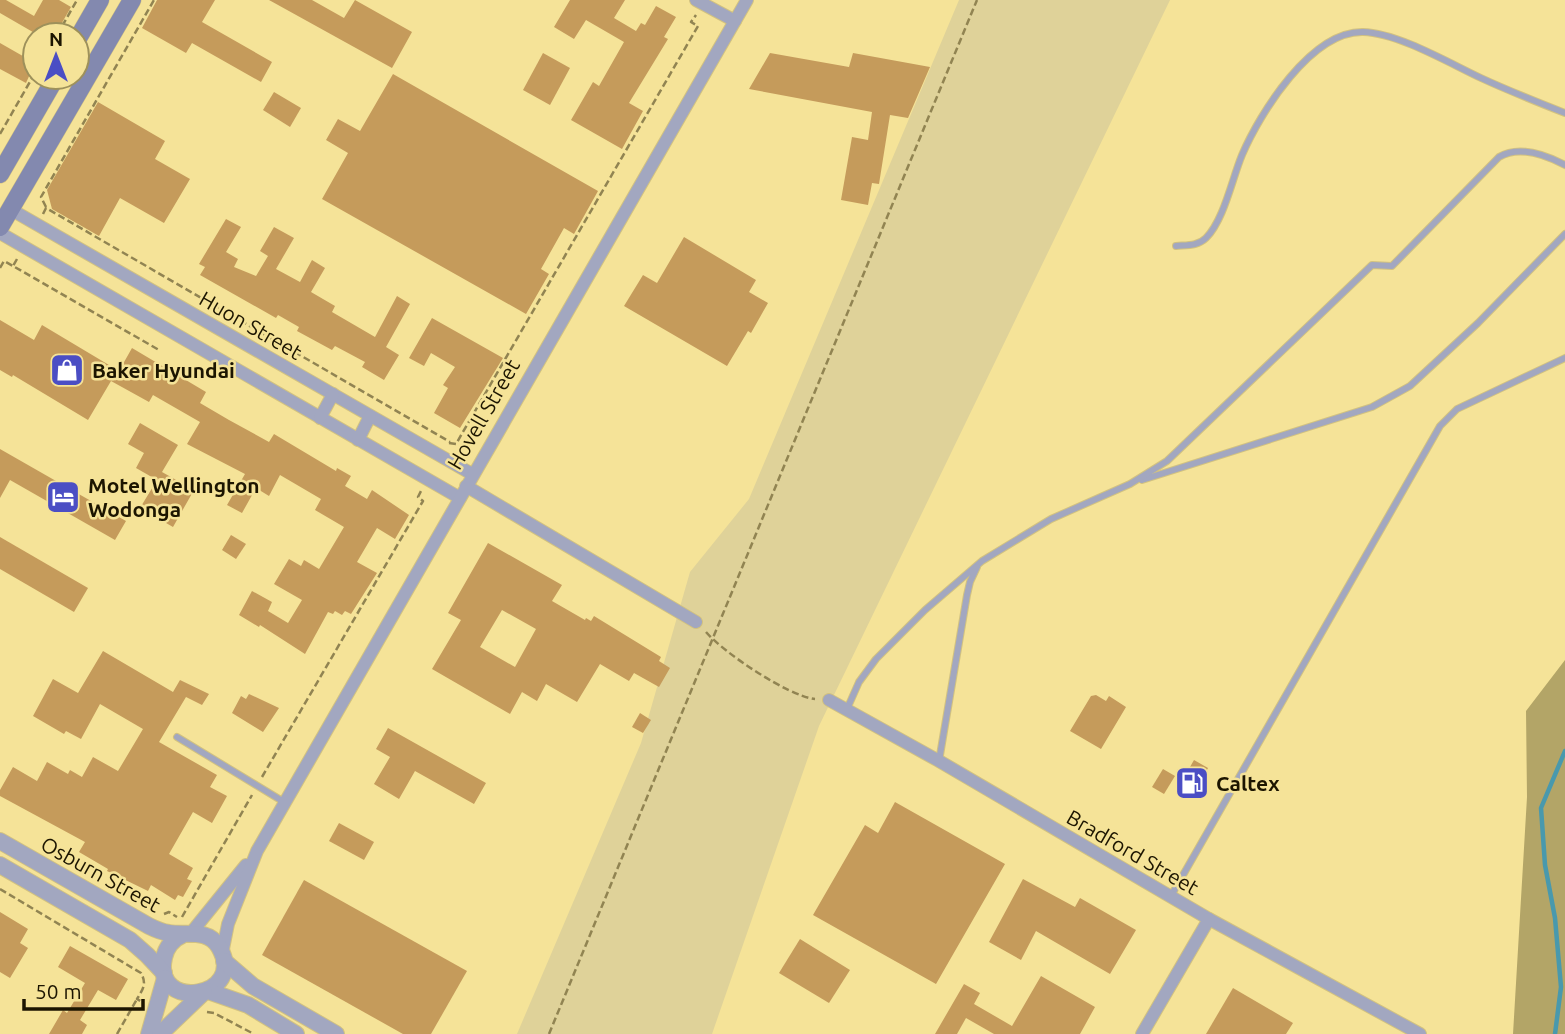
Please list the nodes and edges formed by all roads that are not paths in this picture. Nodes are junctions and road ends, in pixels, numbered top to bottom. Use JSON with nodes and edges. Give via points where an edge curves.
{"nodes":[{"id":1,"x":100,"y":0,"type":"edge"},
{"id":2,"x":132,"y":0,"type":"edge"},
{"id":3,"x":696,"y":0,"type":"edge"},
{"id":4,"x":747,"y":0,"type":"edge"},
{"id":5,"x":88,"y":21,"type":"edge"},
{"id":6,"x":735,"y":21,"type":"junction"},
{"id":7,"x":48,"y":91,"type":"edge"},
{"id":8,"x":1565,"y":113,"type":"edge"},
{"id":9,"x":1565,"y":165,"type":"edge"},
{"id":10,"x":0,"y":174,"type":"edge"},
{"id":11,"x":5,"y":209,"type":"edge"},
{"id":12,"x":0,"y":227,"type":"edge"},
{"id":13,"x":0,"y":233,"type":"edge"},
{"id":14,"x":1565,"y":234,"type":"edge"},
{"id":15,"x":1176,"y":246,"type":"dead end"},
{"id":16,"x":108,"y":265,"type":"junction"},
{"id":17,"x":95,"y":288,"type":"junction"},
{"id":18,"x":206,"y":321,"type":"junction"},
{"id":19,"x":194,"y":344,"type":"junction"},
{"id":20,"x":1565,"y":358,"type":"edge"},
{"id":21,"x":333,"y":394,"type":"junction"},
{"id":22,"x":370,"y":416,"type":"junction"},
{"id":23,"x":320,"y":418,"type":"junction"},
{"id":24,"x":358,"y":440,"type":"junction"},
{"id":25,"x":472,"y":474,"type":"junction"},
{"id":26,"x":1130,"y":484,"type":"junction"},
{"id":27,"x":463,"y":492,"type":"junction"},
{"id":28,"x":982,"y":561,"type":"junction"},
{"id":29,"x":696,"y":622,"type":"dead end"},
{"id":30,"x":829,"y":699,"type":"road end"},
{"id":31,"x":847,"y":709,"type":"junction"},
{"id":32,"x":177,"y":737,"type":"dead end"},
{"id":33,"x":939,"y":761,"type":"junction"},
{"id":34,"x":284,"y":802,"type":"junction"},
{"id":35,"x":0,"y":841,"type":"edge"},
{"id":36,"x":257,"y":851,"type":"junction"},
{"id":37,"x":0,"y":865,"type":"edge"},
{"id":38,"x":1171,"y":896,"type":"junction"},
{"id":39,"x":1209,"y":919,"type":"junction"},
{"id":40,"x":187,"y":933,"type":"junction"},
{"id":41,"x":223,"y":958,"type":"junction"},
{"id":42,"x":164,"y":976,"type":"junction"},
{"id":43,"x":206,"y":992,"type":"junction"},
{"id":44,"x":149,"y":1034,"type":"edge"},
{"id":45,"x":160,"y":1034,"type":"edge"},
{"id":46,"x":296,"y":1034,"type":"edge"},
{"id":47,"x":336,"y":1034,"type":"edge"},
{"id":48,"x":1142,"y":1034,"type":"edge"},
{"id":49,"x":1420,"y":1034,"type":"edge"}],
"edges":[{"from":1,"to":5,"type":"main road"},
{"from":2,"to":11,"type":"main road"},
{"from":3,"to":6,"type":"street"},
{"from":4,"to":6,"type":"street","name":"Hovell Street"},
{"from":6,"to":25,"type":"street","name":"Hovell Street"},
{"from":7,"to":10,"type":"main road"},
{"from":8,"to":15,"type":"lane","via":[[1386,37],[1362,32],[1341,36],[1305,62],[1263,114],[1211,232],[1201,242]]},
{"from":9,"to":26,"type":"lane","via":[[1521,151],[1499,157],[1392,266],[1372,265],[1167,461]]},
{"from":11,"to":12,"type":"main road"},
{"from":11,"to":16,"type":"street","name":"Huon Street"},
{"from":13,"to":17,"type":"street"},
{"from":14,"to":26,"type":"lane","via":[[1401,393],[1372,407]]},
{"from":16,"to":17,"type":"street"},
{"from":16,"to":18,"type":"street","name":"Huon Street"},
{"from":17,"to":19,"type":"street"},
{"from":18,"to":19,"type":"street"},
{"from":18,"to":21,"type":"street","name":"Huon Street"},
{"from":19,"to":23,"type":"street"},
{"from":20,"to":38,"type":"lane","via":[[1457,410],[1440,426]]},
{"from":21,"to":22,"type":"street","name":"Huon Street"},
{"from":21,"to":23,"type":"street"},
{"from":22,"to":24,"type":"street"},
{"from":22,"to":25,"type":"street","name":"Huon Street"},
{"from":23,"to":24,"type":"street"},
{"from":24,"to":27,"type":"street"},
{"from":25,"to":27,"type":"street","name":"Hovell Street"},
{"from":26,"to":28,"type":"lane","via":[[1051,519]]},
{"from":27,"to":29,"type":"street"},
{"from":27,"to":34,"type":"street","name":"Hovell Street"},
{"from":28,"to":31,"type":"lane","via":[[889,645],[863,675]]},
{"from":28,"to":33,"type":"lane","via":[[967,595]]},
{"from":30,"to":31,"type":"street","name":"Bradford Street"},
{"from":31,"to":33,"type":"street","name":"Bradford Street"},
{"from":32,"to":34,"type":"lane"},
{"from":33,"to":38,"type":"street","name":"Bradford Street"},
{"from":34,"to":36,"type":"street","name":"Hovell Street"},
{"from":35,"to":40,"type":"street","name":"Osburn Street","via":[[133,919],[162,932]]},
{"from":36,"to":40,"type":"street","name":"Hovell Street"},
{"from":36,"to":41,"type":"street","name":"Hovell Street","via":[[228,924]]},
{"from":37,"to":42,"type":"street","name":"Osburn Street","via":[[130,940]]},
{"from":38,"to":39,"type":"street","name":"Bradford Street"},
{"from":39,"to":48,"type":"street"},
{"from":39,"to":49,"type":"street","name":"Bradford Street"},
{"from":40,"to":41,"type":"street","via":[[213,940]]},
{"from":40,"to":42,"type":"street","via":[[167,949]]},
{"from":41,"to":43,"type":"street","via":[[219,981]]},
{"from":41,"to":47,"type":"street","via":[[253,986]]},
{"from":42,"to":43,"type":"street","via":[[183,992]]},
{"from":42,"to":44,"type":"street"},
{"from":43,"to":45,"type":"street"},
{"from":43,"to":46,"type":"street","via":[[248,1005]]}]}
